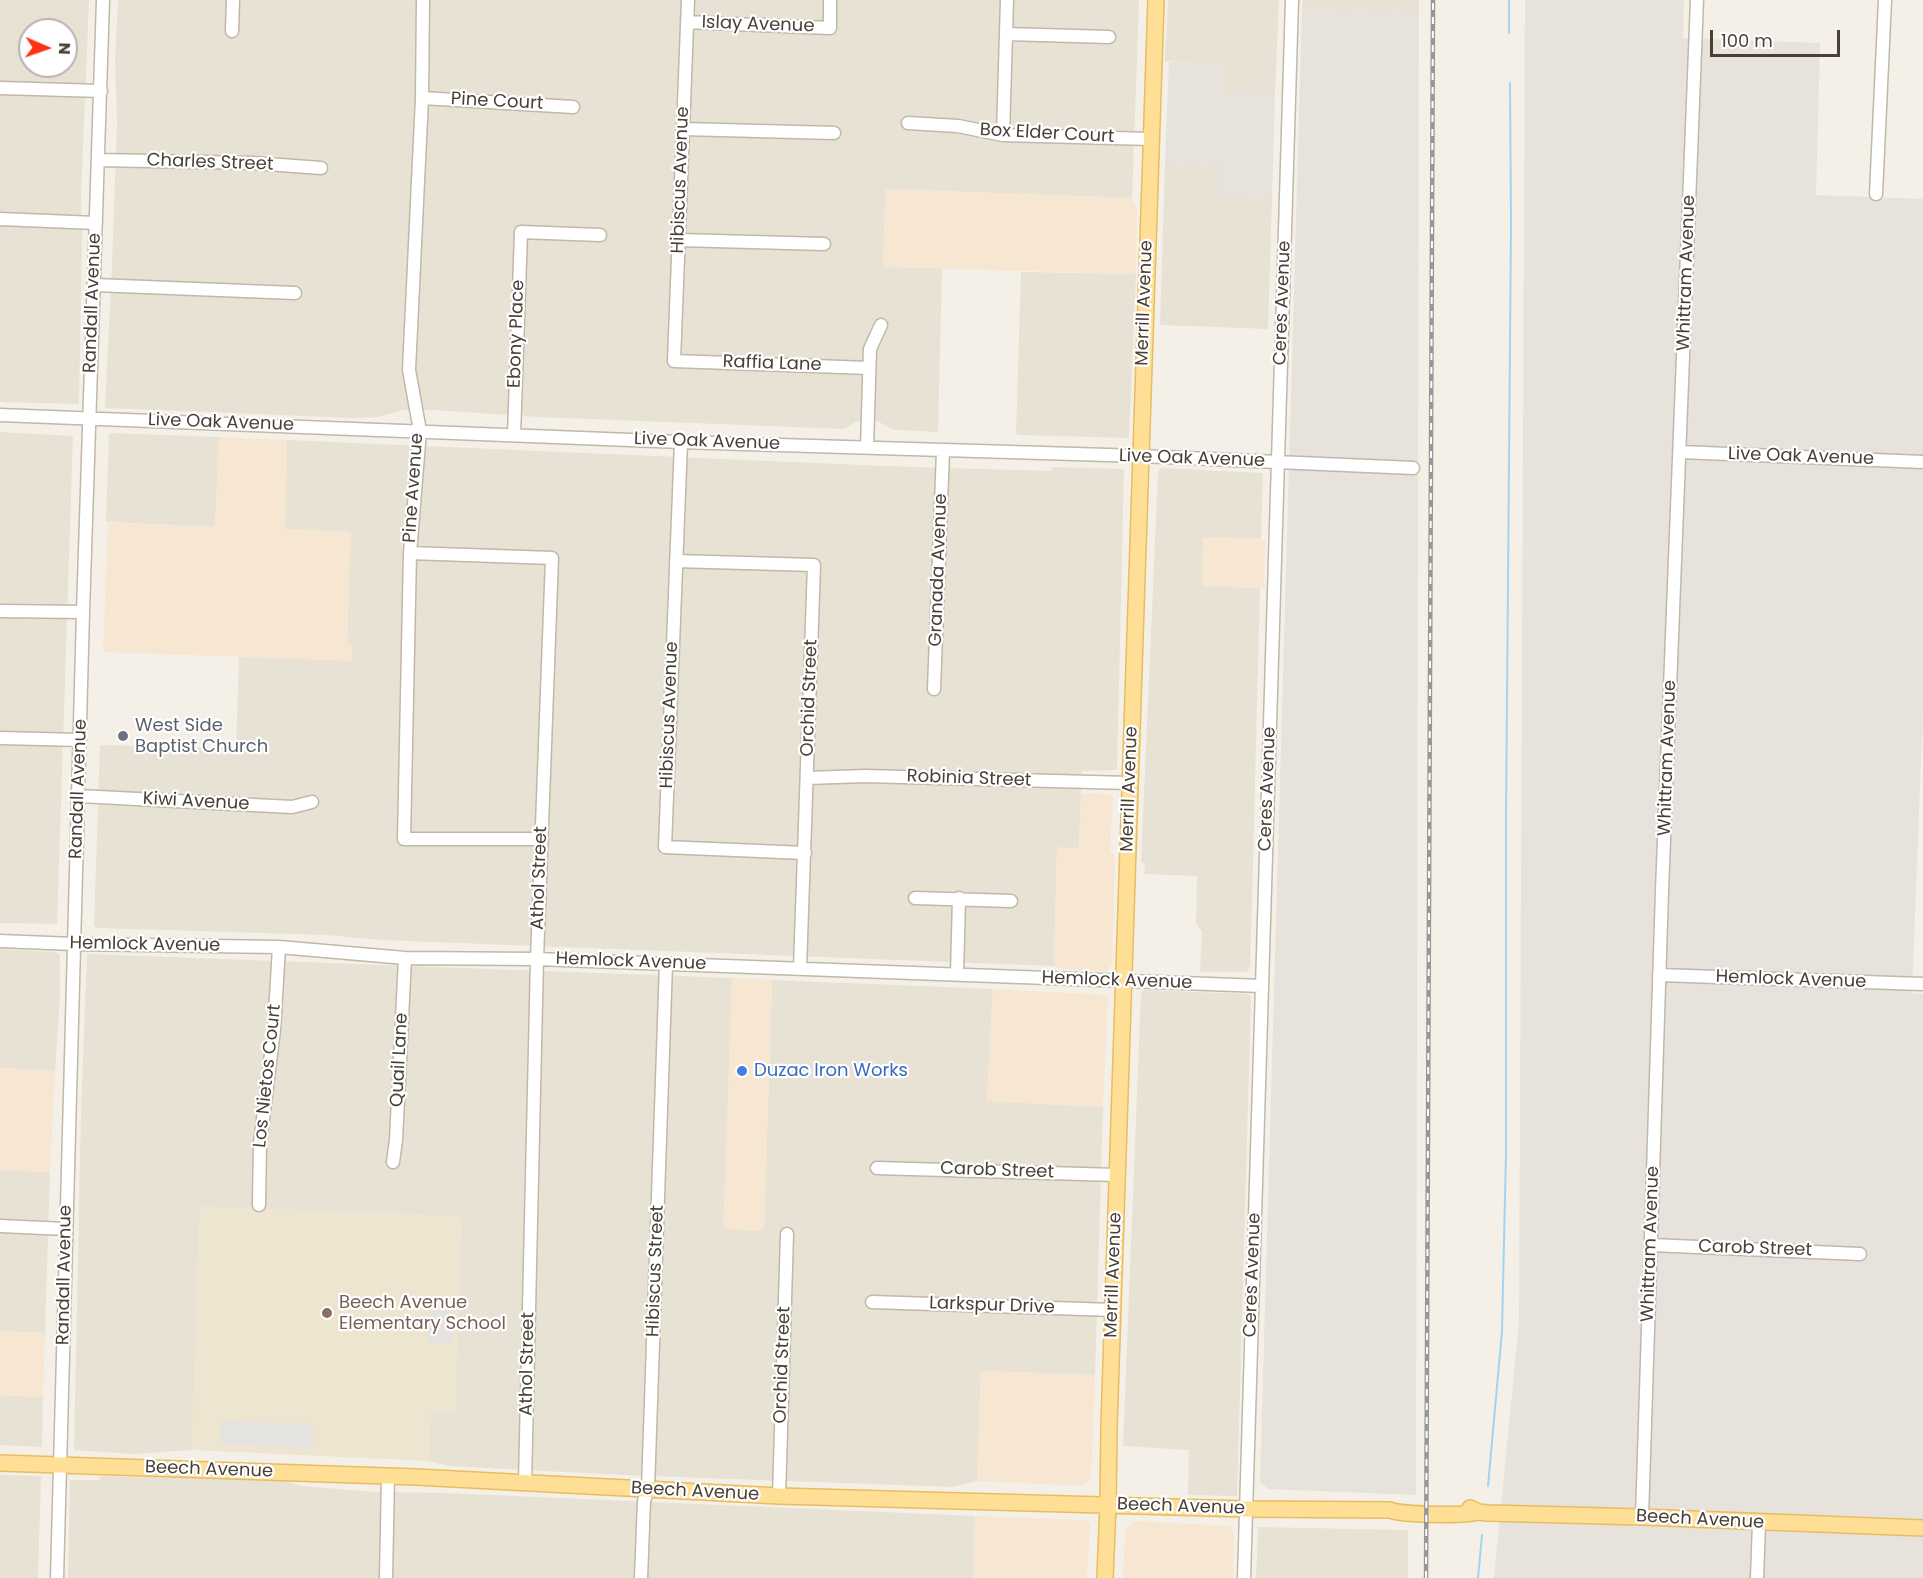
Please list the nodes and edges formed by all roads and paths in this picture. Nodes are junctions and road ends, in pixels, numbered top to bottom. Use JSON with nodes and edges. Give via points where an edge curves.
{"nodes":[{"id":1,"x":103,"y":0,"type":"edge"},
{"id":2,"x":233,"y":0,"type":"edge"},
{"id":3,"x":423,"y":0,"type":"edge"},
{"id":4,"x":688,"y":0,"type":"edge"},
{"id":5,"x":831,"y":0,"type":"edge"},
{"id":6,"x":1007,"y":0,"type":"edge"},
{"id":7,"x":1156,"y":0,"type":"edge"},
{"id":8,"x":1292,"y":0,"type":"edge"},
{"id":9,"x":1697,"y":0,"type":"edge"},
{"id":10,"x":1885,"y":0,"type":"edge"},
{"id":11,"x":687,"y":22,"type":"junction"},
{"id":12,"x":232,"y":31,"type":"dead end"},
{"id":13,"x":1006,"y":34,"type":"junction"},
{"id":14,"x":1109,"y":38,"type":"dead end"},
{"id":15,"x":0,"y":88,"type":"edge"},
{"id":16,"x":101,"y":91,"type":"junction"},
{"id":17,"x":422,"y":98,"type":"junction"},
{"id":18,"x":573,"y":106,"type":"dead end"},
{"id":19,"x":908,"y":123,"type":"dead end"},
{"id":20,"x":683,"y":129,"type":"junction"},
{"id":21,"x":834,"y":134,"type":"dead end"},
{"id":22,"x":1003,"y":135,"type":"junction"},
{"id":23,"x":1150,"y":139,"type":"junction"},
{"id":24,"x":98,"y":160,"type":"junction"},
{"id":25,"x":321,"y":168,"type":"dead end"},
{"id":26,"x":1876,"y":194,"type":"dead end"},
{"id":27,"x":0,"y":219,"type":"edge"},
{"id":28,"x":96,"y":224,"type":"junction"},
{"id":29,"x":600,"y":235,"type":"dead end"},
{"id":30,"x":679,"y":240,"type":"junction"},
{"id":31,"x":824,"y":244,"type":"dead end"},
{"id":32,"x":95,"y":285,"type":"junction"},
{"id":33,"x":295,"y":293,"type":"dead end"},
{"id":34,"x":881,"y":325,"type":"dead end"},
{"id":35,"x":674,"y":361,"type":"joint"},
{"id":36,"x":870,"y":368,"type":"junction"},
{"id":37,"x":0,"y":415,"type":"edge"},
{"id":38,"x":90,"y":418,"type":"junction"},
{"id":39,"x":420,"y":431,"type":"junction"},
{"id":40,"x":514,"y":435,"type":"junction"},
{"id":41,"x":681,"y":442,"type":"junction"},
{"id":42,"x":867,"y":447,"type":"junction"},
{"id":43,"x":943,"y":451,"type":"junction"},
{"id":44,"x":1680,"y":452,"type":"junction"},
{"id":45,"x":1141,"y":456,"type":"junction"},
{"id":46,"x":1278,"y":462,"type":"junction"},
{"id":47,"x":1923,"y":462,"type":"edge"},
{"id":48,"x":1413,"y":468,"type":"dead end"},
{"id":49,"x":410,"y":554,"type":"junction"},
{"id":50,"x":676,"y":561,"type":"junction"},
{"id":51,"x":0,"y":611,"type":"edge"},
{"id":52,"x":83,"y":612,"type":"junction"},
{"id":53,"x":934,"y":689,"type":"dead end"},
{"id":54,"x":0,"y":738,"type":"edge"},
{"id":55,"x":80,"y":740,"type":"junction"},
{"id":56,"x":808,"y":778,"type":"junction"},
{"id":57,"x":1129,"y":783,"type":"junction"},
{"id":58,"x":78,"y":796,"type":"junction"},
{"id":59,"x":312,"y":802,"type":"dead end"},
{"id":60,"x":542,"y":839,"type":"junction"},
{"id":61,"x":805,"y":853,"type":"junction"},
{"id":62,"x":915,"y":898,"type":"dead end"},
{"id":63,"x":959,"y":898,"type":"junction"},
{"id":64,"x":1011,"y":901,"type":"dead end"},
{"id":65,"x":0,"y":941,"type":"edge"},
{"id":66,"x":74,"y":945,"type":"junction"},
{"id":67,"x":279,"y":947,"type":"junction"},
{"id":68,"x":405,"y":958,"type":"junction"},
{"id":69,"x":537,"y":959,"type":"junction"},
{"id":70,"x":666,"y":963,"type":"junction"},
{"id":71,"x":800,"y":968,"type":"junction"},
{"id":72,"x":957,"y":974,"type":"junction"},
{"id":73,"x":1659,"y":975,"type":"junction"},
{"id":74,"x":1124,"y":981,"type":"junction"},
{"id":75,"x":1923,"y":984,"type":"edge"},
{"id":76,"x":1262,"y":986,"type":"junction"},
{"id":77,"x":393,"y":1162,"type":"dead end"},
{"id":78,"x":877,"y":1168,"type":"dead end"},
{"id":79,"x":1117,"y":1175,"type":"junction"},
{"id":80,"x":259,"y":1205,"type":"dead end"},
{"id":81,"x":0,"y":1226,"type":"edge"},
{"id":82,"x":66,"y":1229,"type":"junction"},
{"id":83,"x":787,"y":1234,"type":"dead end"},
{"id":84,"x":1651,"y":1245,"type":"junction"},
{"id":85,"x":1860,"y":1254,"type":"dead end"},
{"id":86,"x":872,"y":1302,"type":"dead end"},
{"id":87,"x":1113,"y":1310,"type":"junction"},
{"id":88,"x":0,"y":1462,"type":"edge"},
{"id":89,"x":60,"y":1465,"type":"junction"},
{"id":90,"x":388,"y":1476,"type":"junction"},
{"id":91,"x":525,"y":1483,"type":"junction"},
{"id":92,"x":648,"y":1489,"type":"junction"},
{"id":93,"x":779,"y":1496,"type":"junction"},
{"id":94,"x":1108,"y":1504,"type":"junction"},
{"id":95,"x":1246,"y":1509,"type":"junction"},
{"id":96,"x":1642,"y":1517,"type":"junction"},
{"id":97,"x":1759,"y":1523,"type":"junction"},
{"id":98,"x":1923,"y":1528,"type":"edge"},
{"id":99,"x":57,"y":1578,"type":"edge"},
{"id":100,"x":386,"y":1578,"type":"edge"},
{"id":101,"x":641,"y":1578,"type":"edge"},
{"id":102,"x":1105,"y":1578,"type":"edge"},
{"id":103,"x":1244,"y":1578,"type":"edge"},
{"id":104,"x":1757,"y":1578,"type":"edge"}],
"edges":[{"from":1,"to":16,"type":"street","name":"Randall Avenue"},
{"from":2,"to":12,"type":"street"},
{"from":3,"to":17,"type":"street","name":"Pine Avenue"},
{"from":4,"to":11,"type":"street","name":"Hibiscus Avenue"},
{"from":5,"to":11,"type":"street","name":"Islay Avenue","via":[[830,28]]},
{"from":6,"to":13,"type":"street"},
{"from":7,"to":23,"type":"main road","name":"Merrill Avenue"},
{"from":8,"to":46,"type":"street","name":"Ceres Avenue"},
{"from":9,"to":44,"type":"street","name":"Whittram Avenue"},
{"from":10,"to":26,"type":"street"},
{"from":11,"to":20,"type":"street","name":"Hibiscus Avenue"},
{"from":13,"to":14,"type":"street"},
{"from":13,"to":22,"type":"street"},
{"from":15,"to":16,"type":"street"},
{"from":16,"to":24,"type":"street","name":"Randall Avenue"},
{"from":17,"to":18,"type":"street","name":"Pine Court"},
{"from":17,"to":39,"type":"street","name":"Pine Avenue","via":[[409,370]]},
{"from":19,"to":22,"type":"street","name":"Box Elder Court","via":[[958,126]]},
{"from":20,"to":21,"type":"street"},
{"from":20,"to":30,"type":"street","name":"Hibiscus Avenue"},
{"from":22,"to":23,"type":"street","name":"Box Elder Court"},
{"from":23,"to":45,"type":"main road","name":"Merrill Avenue"},
{"from":24,"to":25,"type":"street","name":"Charles Street"},
{"from":24,"to":28,"type":"street","name":"Randall Avenue"},
{"from":27,"to":28,"type":"street"},
{"from":28,"to":32,"type":"street","name":"Randall Avenue"},
{"from":29,"to":40,"type":"street","name":"Ebony Place","via":[[521,232]]},
{"from":30,"to":31,"type":"street"},
{"from":30,"to":35,"type":"street","name":"Hibiscus Avenue"},
{"from":32,"to":33,"type":"street"},
{"from":32,"to":38,"type":"street","name":"Randall Avenue"},
{"from":34,"to":36,"type":"street","via":[[870,349]]},
{"from":35,"to":36,"type":"street","name":"Raffia Lane"},
{"from":36,"to":42,"type":"street"},
{"from":37,"to":38,"type":"street","name":"Live Oak Avenue"},
{"from":38,"to":39,"type":"street","name":"Live Oak Avenue"},
{"from":38,"to":52,"type":"street","name":"Randall Avenue"},
{"from":39,"to":40,"type":"street","name":"Live Oak Avenue"},
{"from":39,"to":49,"type":"street","name":"Pine Avenue"},
{"from":40,"to":41,"type":"street","name":"Live Oak Avenue"},
{"from":41,"to":42,"type":"street","name":"Live Oak Avenue"},
{"from":41,"to":50,"type":"street","name":"Hibiscus Avenue"},
{"from":42,"to":43,"type":"street","name":"Live Oak Avenue"},
{"from":43,"to":45,"type":"street","name":"Live Oak Avenue"},
{"from":43,"to":53,"type":"street","name":"Granada Avenue"},
{"from":44,"to":47,"type":"street","name":"Live Oak Avenue"},
{"from":44,"to":73,"type":"street","name":"Whittram Avenue"},
{"from":45,"to":46,"type":"street","name":"Live Oak Avenue"},
{"from":45,"to":57,"type":"main road","name":"Merrill Avenue"},
{"from":46,"to":48,"type":"street","name":"Live Oak Avenue"},
{"from":46,"to":76,"type":"street","name":"Ceres Avenue"},
{"from":49,"to":60,"type":"street","name":"Pine Avenue","via":[[404,838]]},
{"from":49,"to":60,"type":"street","name":"Athol Street","via":[[552,558]]},
{"from":50,"to":56,"type":"street","name":"Orchid Street","via":[[814,565]]},
{"from":50,"to":61,"type":"street","name":"Hibiscus Avenue","via":[[665,847]]},
{"from":51,"to":52,"type":"street"},
{"from":52,"to":55,"type":"street","name":"Randall Avenue"},
{"from":54,"to":55,"type":"street"},
{"from":55,"to":58,"type":"street","name":"Randall Avenue"},
{"from":56,"to":57,"type":"street","name":"Robinia Street"},
{"from":56,"to":61,"type":"street","name":"Orchid Street"},
{"from":57,"to":74,"type":"main road","name":"Merrill Avenue"},
{"from":58,"to":59,"type":"street","name":"Kiwi Avenue","via":[[292,807]]},
{"from":58,"to":66,"type":"street","name":"Randall Avenue"},
{"from":60,"to":69,"type":"street","name":"Athol Street"},
{"from":61,"to":71,"type":"street","name":"Orchid Street"},
{"from":62,"to":63,"type":"street"},
{"from":63,"to":64,"type":"street"},
{"from":63,"to":72,"type":"street"},
{"from":65,"to":66,"type":"street","name":"Hemlock Avenue"},
{"from":66,"to":67,"type":"street","name":"Hemlock Avenue"},
{"from":66,"to":82,"type":"street","name":"Randall Avenue"},
{"from":67,"to":68,"type":"street","name":"Hemlock Avenue"},
{"from":67,"to":80,"type":"street","name":"Los Nietos Court","via":[[274,1030],[260,1143]]},
{"from":68,"to":69,"type":"street","name":"Hemlock Avenue"},
{"from":68,"to":77,"type":"street","name":"Quail Lane"},
{"from":69,"to":70,"type":"street","name":"Hemlock Avenue"},
{"from":69,"to":91,"type":"street","name":"Athol Street"},
{"from":70,"to":71,"type":"street","name":"Hemlock Avenue"},
{"from":70,"to":92,"type":"street","name":"Hibiscus Street"},
{"from":71,"to":72,"type":"street","name":"Hemlock Avenue"},
{"from":72,"to":74,"type":"street","name":"Hemlock Avenue"},
{"from":73,"to":75,"type":"street","name":"Hemlock Avenue"},
{"from":73,"to":84,"type":"street","name":"Whittram Avenue"},
{"from":74,"to":76,"type":"street","name":"Hemlock Avenue"},
{"from":74,"to":79,"type":"main road","name":"Merrill Avenue"},
{"from":76,"to":95,"type":"street","name":"Ceres Avenue"},
{"from":78,"to":79,"type":"street","name":"Carob Street"},
{"from":79,"to":87,"type":"main road","name":"Merrill Avenue"},
{"from":81,"to":82,"type":"street"},
{"from":82,"to":89,"type":"street","name":"Randall Avenue"},
{"from":83,"to":93,"type":"street","name":"Orchid Street"},
{"from":84,"to":85,"type":"street","name":"Carob Street"},
{"from":84,"to":96,"type":"street","name":"Whittram Avenue"},
{"from":86,"to":87,"type":"street","name":"Larkspur Drive"},
{"from":87,"to":94,"type":"main road","name":"Merrill Avenue"},
{"from":88,"to":89,"type":"main road","name":"Beech Avenue"},
{"from":89,"to":90,"type":"main road","name":"Beech Avenue"},
{"from":89,"to":99,"type":"street","name":"Randall Avenue"},
{"from":90,"to":91,"type":"main road","name":"Beech Avenue"},
{"from":90,"to":100,"type":"street"},
{"from":91,"to":92,"type":"main road","name":"Beech Avenue"},
{"from":92,"to":93,"type":"main road","name":"Beech Avenue"},
{"from":92,"to":101,"type":"street","name":"Hibiscus Street","via":[[644,1501]]},
{"from":93,"to":94,"type":"main road","name":"Beech Avenue"},
{"from":94,"to":95,"type":"main road","name":"Beech Avenue"},
{"from":94,"to":102,"type":"main road","name":"Merrill Avenue"},
{"from":95,"to":96,"type":"main road","name":"Beech Avenue"},
{"from":95,"to":103,"type":"street","name":"Ceres Avenue"},
{"from":96,"to":97,"type":"main road","name":"Beech Avenue"},
{"from":97,"to":98,"type":"main road","name":"Beech Avenue"},
{"from":97,"to":104,"type":"street"}]}
